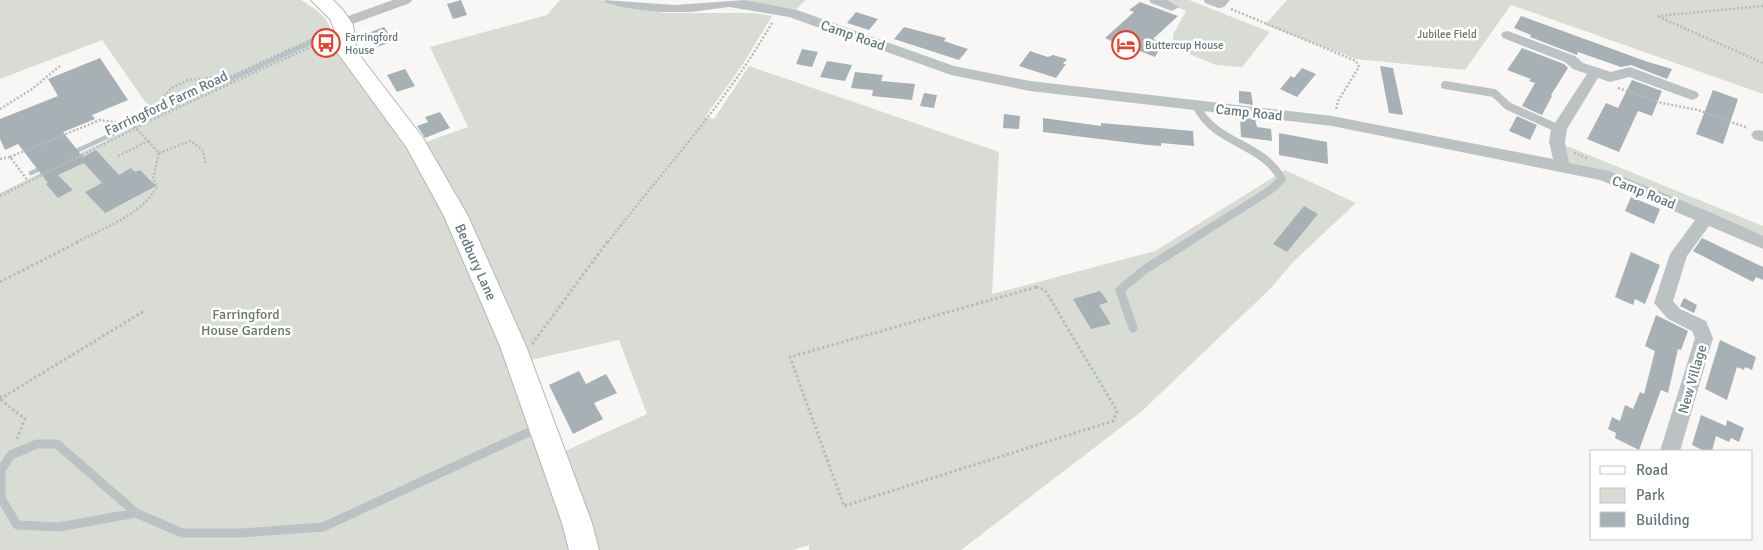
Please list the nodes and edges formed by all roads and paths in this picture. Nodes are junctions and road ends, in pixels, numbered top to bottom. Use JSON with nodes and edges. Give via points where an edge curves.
{"nodes":[{"id":1,"x":321,"y":0,"type":"edge"},
{"id":2,"x":405,"y":0,"type":"edge"},
{"id":3,"x":611,"y":0,"type":"edge"},
{"id":4,"x":1156,"y":0,"type":"edge"},
{"id":5,"x":734,"y":1,"type":"edge"},
{"id":6,"x":1217,"y":1,"type":"edge"},
{"id":7,"x":1763,"y":6,"type":"edge"},
{"id":8,"x":1172,"y":7,"type":"dead end"},
{"id":9,"x":782,"y":11,"type":"junction"},
{"id":10,"x":336,"y":33,"type":"junction"},
{"id":11,"x":1508,"y":35,"type":"dead end"},
{"id":12,"x":1763,"y":63,"type":"edge"},
{"id":13,"x":62,"y":65,"type":"dead end"},
{"id":14,"x":1593,"y":75,"type":"junction"},
{"id":15,"x":1446,"y":86,"type":"dead end"},
{"id":16,"x":1692,"y":95,"type":"dead end"},
{"id":17,"x":1197,"y":107,"type":"junction"},
{"id":18,"x":0,"y":109,"type":"edge"},
{"id":19,"x":166,"y":113,"type":"junction"},
{"id":20,"x":1332,"y":122,"type":"junction"},
{"id":21,"x":136,"y":128,"type":"junction"},
{"id":22,"x":1558,"y":129,"type":"junction"},
{"id":23,"x":1761,"y":136,"type":"edge"},
{"id":24,"x":148,"y":141,"type":"junction"},
{"id":25,"x":159,"y":153,"type":"junction"},
{"id":26,"x":10,"y":157,"type":"junction"},
{"id":27,"x":116,"y":157,"type":"dead end"},
{"id":28,"x":0,"y":159,"type":"edge"},
{"id":29,"x":206,"y":165,"type":"dead end"},
{"id":30,"x":1562,"y":167,"type":"junction"},
{"id":31,"x":28,"y":181,"type":"junction"},
{"id":32,"x":0,"y":196,"type":"edge"},
{"id":33,"x":1706,"y":217,"type":"junction"},
{"id":34,"x":1763,"y":243,"type":"edge"},
{"id":35,"x":0,"y":282,"type":"edge"},
{"id":36,"x":1051,"y":300,"type":"joint"},
{"id":37,"x":144,"y":311,"type":"dead end"},
{"id":38,"x":1133,"y":328,"type":"dead end"},
{"id":39,"x":518,"y":358,"type":"junction"},
{"id":40,"x":0,"y":395,"type":"edge"},
{"id":41,"x":0,"y":399,"type":"edge"},
{"id":42,"x":543,"y":425,"type":"junction"},
{"id":43,"x":1670,"y":450,"type":"edge"},
{"id":44,"x":11,"y":455,"type":"junction"},
{"id":45,"x":136,"y":513,"type":"junction"},
{"id":46,"x":584,"y":550,"type":"edge"}],
"edges":[{"from":1,"to":10,"type":"street","name":"Bedbury Lane","via":[[336,13]]},
{"from":2,"to":10,"type":"street"},
{"from":3,"to":5,"type":"street","name":"Camp Road","via":[[652,8],[680,9]]},
{"from":4,"to":8,"type":"street"},
{"from":5,"to":9,"type":"street","name":"Camp Road"},
{"from":6,"to":20,"type":"path","via":[[1356,62],[1359,67],[1338,101]]},
{"from":7,"to":12,"type":"path","via":[[1657,16]]},
{"from":9,"to":17,"type":"street","name":"Camp Road","via":[[951,70],[1030,86]]},
{"from":9,"to":39,"type":"path","via":[[709,118],[643,196],[524,356]]},
{"from":10,"to":19,"type":"path","name":"Farringford Farm Road"},
{"from":10,"to":19,"type":"path","via":[[315,38],[231,76],[188,80],[171,88],[163,98]]},
{"from":10,"to":39,"type":"street","name":"Bedbury Lane","via":[[434,173]]},
{"from":11,"to":14,"type":"street","via":[[1570,59]]},
{"from":13,"to":18,"type":"path"},
{"from":14,"to":16,"type":"street","via":[[1610,77],[1630,72]]},
{"from":14,"to":22,"type":"street"},
{"from":14,"to":23,"type":"path","via":[[1662,104],[1698,110],[1747,127]]},
{"from":15,"to":22,"type":"lane","via":[[1494,93],[1508,106]]},
{"from":17,"to":20,"type":"street","name":"Camp Road"},
{"from":17,"to":38,"type":"lane","via":[[1200,117],[1212,127],[1268,159],[1282,179],[1210,230],[1144,270],[1120,290]]},
{"from":19,"to":21,"type":"path","name":"Farringford Farm Road"},
{"from":20,"to":30,"type":"street","name":"Camp Road"},
{"from":21,"to":24,"type":"path"},
{"from":21,"to":26,"type":"path","via":[[100,120]]},
{"from":21,"to":31,"type":"path","name":"Farringford Farm Road"},
{"from":22,"to":30,"type":"street"},
{"from":24,"to":25,"type":"path"},
{"from":24,"to":27,"type":"path"},
{"from":25,"to":29,"type":"path","via":[[190,141],[202,149]]},
{"from":25,"to":35,"type":"path","via":[[153,178],[157,187],[152,196],[126,217]]},
{"from":26,"to":28,"type":"path"},
{"from":26,"to":31,"type":"path"},
{"from":30,"to":33,"type":"street","name":"Camp Road","via":[[1602,176]]},
{"from":31,"to":32,"type":"path","name":"Farringford Farm Road"},
{"from":33,"to":34,"type":"street","name":"Camp Road"},
{"from":33,"to":43,"type":"street","name":"New Village","via":[[1679,254],[1663,303],[1674,314],[1700,326],[1704,338]]},
{"from":36,"to":36,"type":"path","via":[[1044,290],[1036,287],[790,357],[844,506],[1113,421],[1117,411]]},
{"from":37,"to":41,"type":"path"},
{"from":39,"to":42,"type":"street","name":"Bedbury Lane"},
{"from":40,"to":41,"type":"path"},
{"from":41,"to":44,"type":"path","via":[[25,419]]},
{"from":42,"to":45,"type":"lane","via":[[323,527],[241,533],[182,533]]},
{"from":42,"to":46,"type":"street","name":"Bedbury Lane"},
{"from":44,"to":45,"type":"lane","via":[[37,444],[57,444]]},
{"from":44,"to":45,"type":"lane","via":[[1,470],[1,498],[17,525],[59,527]]}]}
